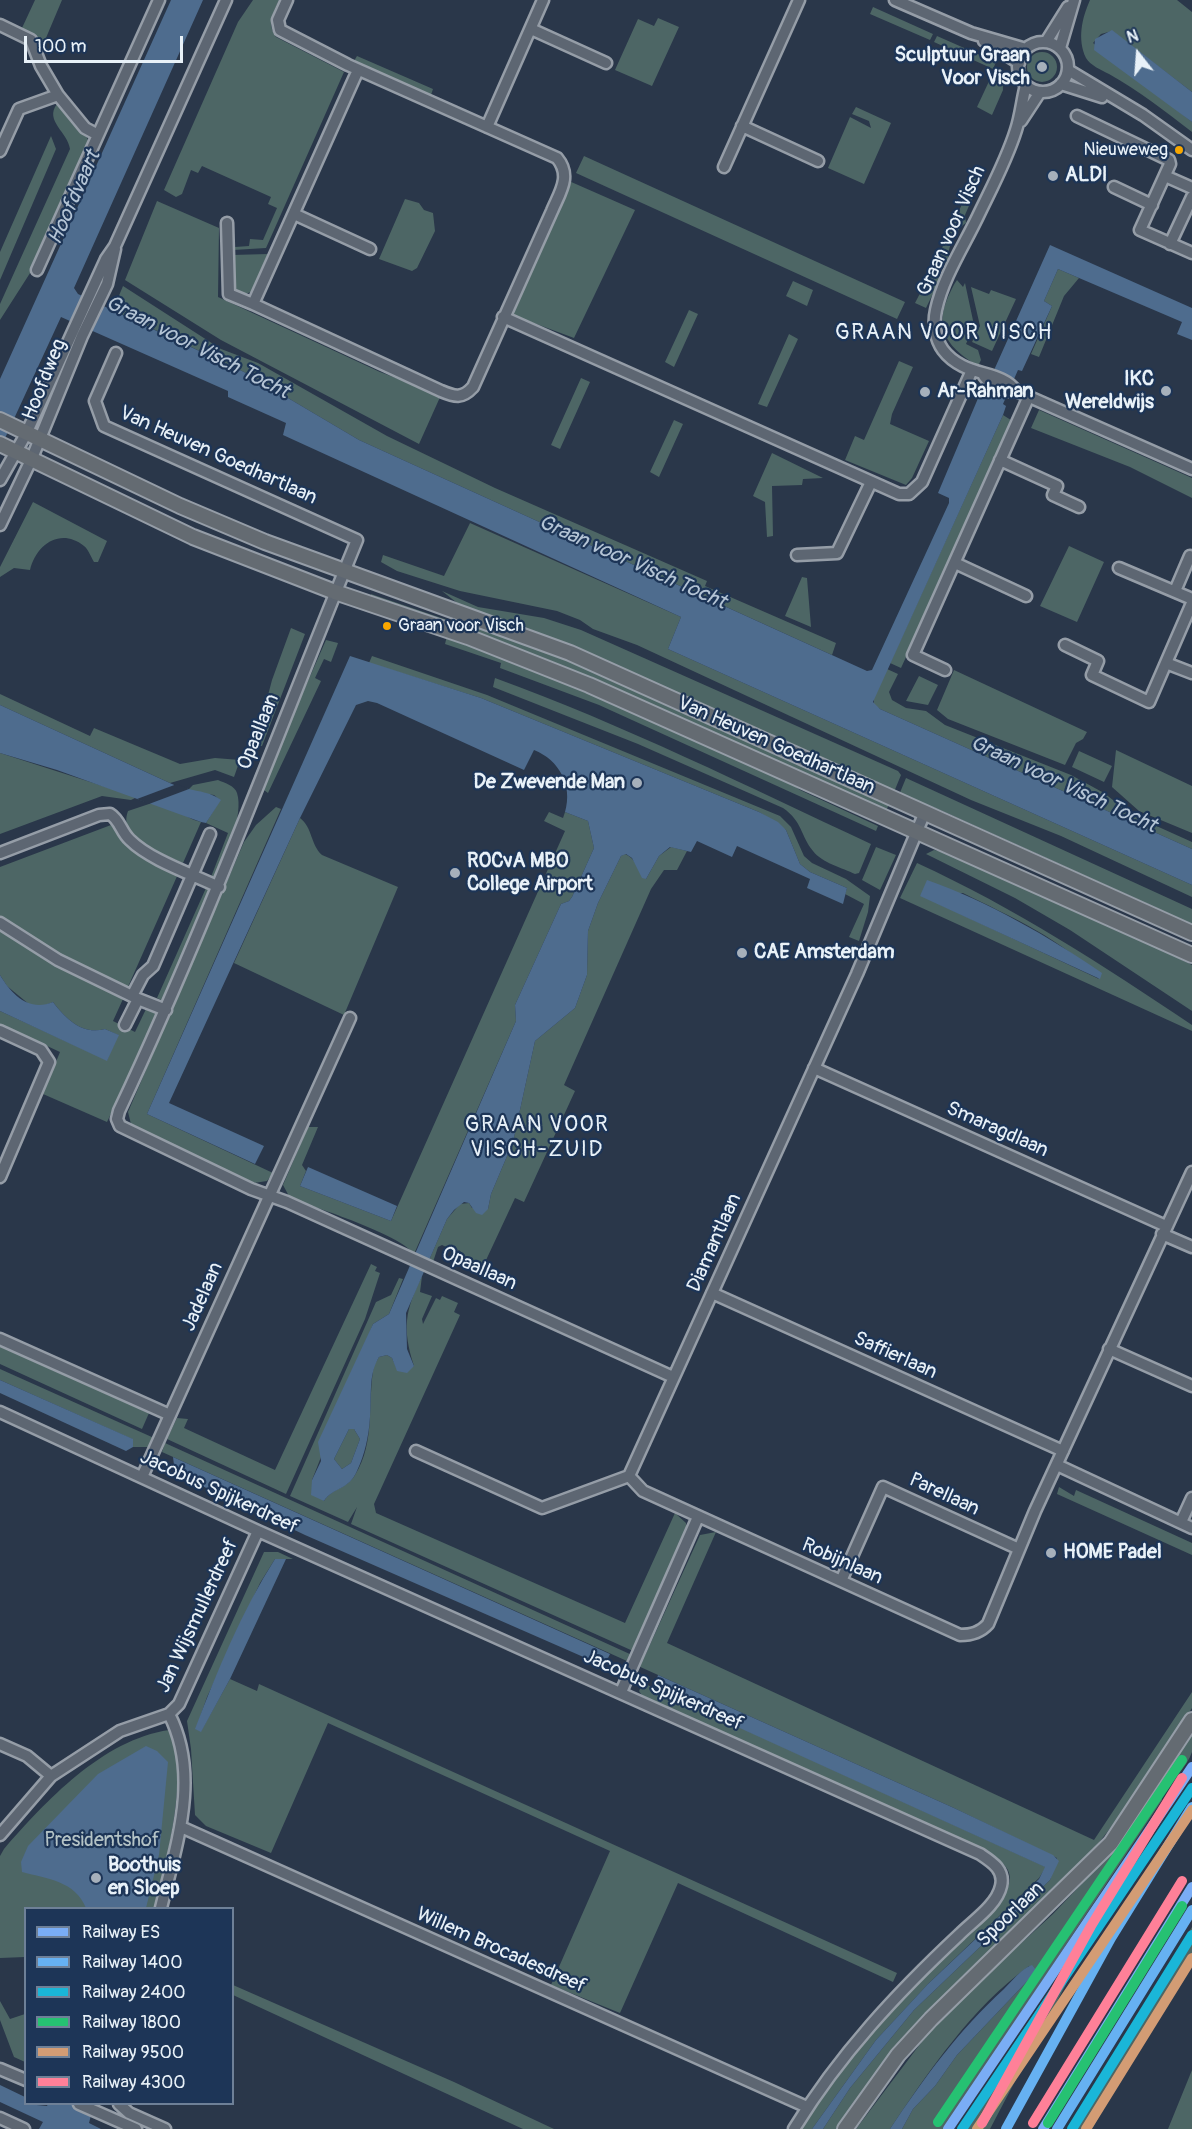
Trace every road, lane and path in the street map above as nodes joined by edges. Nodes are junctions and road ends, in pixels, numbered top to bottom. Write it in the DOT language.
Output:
graph roads {
  1 [pos="159,0"];
  2 [pos="226,0"];
  3 [pos="287,0"];
  4 [pos="543,0"];
  5 [pos="799,0"];
  6 [pos="895,0"];
  7 [pos="1073,0"];
  8 [pos="0,25"];
  9 [pos="531,29"];
  10 [pos="971,33"];
  11 [pos="1046,42"];
  12 [pos="1060,48"];
  13 [pos="1026,49"];
  14 [pos="606,63"];
  15 [pos="1019,63"];
  16 [pos="358,70"];
  17 [pos="1068,70"];
  18 [pos="1061,84"];
  19 [pos="1026,85"];
  20 [pos="1041,92"];
  21 [pos="58,95"];
  22 [pos="1120,102"];
  23 [pos="1077,116"];
  24 [pos="742,126"];
  25 [pos="487,127"];
  26 [pos="1016,129"];
  27 [pos="98,135"];
  28 [pos="1192,150"];
  29 [pos="0,151"];
  30 [pos="818,161"];
  31 [pos="724,167"];
  32 [pos="1165,176"];
  33 [pos="1114,187"];
  34 [pos="1192,188"];
  35 [pos="1192,196"];
  36 [pos="1152,205"];
  37 [pos="294,214"];
  38 [pos="227,223"];
  39 [pos="1170,244"];
  40 [pos="115,246"];
  41 [pos="370,249"];
  42 [pos="1192,253"];
  43 [pos="37,270"];
  44 [pos="253,304"];
  45 [pos="503,317"];
  46 [pos="77,334"];
  47 [pos="116,353"];
  48 [pos="972,370"];
  49 [pos="1029,396"];
  50 [pos="0,420"];
  51 [pos="22,431"];
  52 [pos="39,441"];
  53 [pos="8,448"];
  54 [pos="32,458"];
  55 [pos="1000,460"];
  56 [pos="1192,469"];
  57 [pos="0,480"];
  58 [pos="871,482"];
  59 [pos="1079,507"];
  60 [pos="0,525"];
  61 [pos="797,555"];
  62 [pos="1190,556"];
  63 [pos="954,563"];
  64 [pos="1119,568"];
  65 [pos="344,572"];
  66 [pos="1175,591"];
  67 [pos="335,592"];
  68 [pos="1026,596"];
  69 [pos="1192,601"];
  70 [pos="1065,645"];
  71 [pos="1166,663"];
  72 [pos="945,670"];
  73 [pos="1192,674"];
  74 [pos="925,812"];
  75 [pos="916,831"];
  76 [pos="210,834"];
  77 [pos="0,853"];
  78 [pos="194,875"];
  79 [pos="219,887"];
  80 [pos="0,924"];
  81 [pos="1192,933"];
  82 [pos="1192,955"];
  83 [pos="135,997"];
  84 [pos="166,1010"];
  85 [pos="350,1018"];
  86 [pos="126,1025"];
  87 [pos="0,1031"];
  88 [pos="814,1068"];
  89 [pos="1192,1172"];
  90 [pos="0,1177"];
  91 [pos="270,1195"];
  92 [pos="1164,1230"];
  93 [pos="1192,1247"];
  94 [pos="711,1293"];
  95 [pos="0,1339"];
  96 [pos="1109,1349"];
  97 [pos="674,1377"];
  98 [pos="1192,1386"];
  99 [pos="0,1413"];
  100 [pos="170,1415"];
  101 [pos="416,1451"];
  102 [pos="1063,1451"];
  103 [pos="1057,1465"];
  104 [pos="629,1476"];
  105 [pos="142,1477"];
  106 [pos="1192,1498"];
  107 [pos="698,1517"];
  108 [pos="1181,1522"];
  109 [pos="1192,1528"];
  110 [pos="258,1531"];
  111 [pos="1019,1549"];
  112 [pos="841,1581"];
  113 [pos="621,1692"];
  114 [pos="169,1714"];
  115 [pos="1192,1720"];
  116 [pos="0,1744"];
  117 [pos="51,1776"];
  118 [pos="181,1827"];
  119 [pos="0,1835"];
  120 [pos="161,1907"];
  121 [pos="0,2069"];
  122 [pos="24,2079"];
  123 [pos="83,2105"];
  124 [pos="122,2105"];
  125 [pos="807,2107"];
  126 [pos="0,2118"];
  127 [pos="24,2129"];
  128 [pos="136,2129"];
  129 [pos="165,2129"];
  130 [pos="794,2129"];
  131 [pos="845,2129"];
  1 -- 27 [label="street"];
  2 -- 40 [label="street, Hoofdweg"];
  3 -- 16 [label="street"];
  4 -- 9 [label="street"];
  5 -- 24 [label="street"];
  6 -- 10 [label="street"];
  7 -- 11 [label="street"];
  7 -- 12 [label="street"];
  8 -- 21 [label="street"];
  9 -- 14 [label="street"];
  9 -- 25 [label="street"];
  10 -- 13 [label="street"];
  10 -- 15 [label="street"];
  11 -- 12 [label="street"];
  11 -- 13 [label="street"];
  12 -- 17 [label="street"];
  13 -- 15 [label="street"];
  15 -- 19 [label="street"];
  16 -- 25 [label="street"];
  16 -- 37 [label="street"];
  17 -- 18 [label="street"];
  17 -- 22 [label="street"];
  18 -- 20 [label="street"];
  18 -- 22 [label="street"];
  19 -- 20 [label="street"];
  19 -- 26 [label="street, Graan voor Visch"];
  20 -- 26 [label="street, Graan voor Visch"];
  21 -- 27 [label="street"];
  21 -- 29 [label="street"];
  22 -- 28 [label="street"];
  23 -- 32 [label="street"];
  24 -- 30 [label="street"];
  24 -- 31 [label="street"];
  25 -- 45 [label="street"];
  26 -- 48 [label="street, Graan voor Visch"];
  27 -- 43 [label="street"];
  32 -- 34 [label="street"];
  32 -- 36 [label="street"];
  33 -- 36 [label="street"];
  35 -- 39 [label="street"];
  36 -- 39 [label="street"];
  37 -- 41 [label="street"];
  37 -- 44 [label="street"];
  38 -- 44 [label="street"];
  39 -- 42 [label="street"];
  40 -- 46 [label="street, Hoofdweg"];
  40 -- 46 [label="street, Hoofdweg"];
  44 -- 45 [label="street"];
  45 -- 58 [label="street"];
  46 -- 51 [label="street, Hoofdweg"];
  46 -- 52 [label="street, Hoofdweg"];
  47 -- 65 [label="street, Van Heuven Goedhartlaan"];
  48 -- 49 [label="street, Graan voor Visch"];
  48 -- 58 [label="street"];
  49 -- 55 [label="street"];
  49 -- 56 [label="street, Graan voor Visch"];
  50 -- 51 [label="main road, Van Heuven Goedhartlaan"];
  51 -- 52 [label="main road, Van Heuven Goedhartlaan"];
  51 -- 53 [label="street, Hoofdweg"];
  52 -- 54 [label="street, Hoofdweg"];
  52 -- 65 [label="main road, Van Heuven Goedhartlaan"];
  53 -- 54 [label="main road, Van Heuven Goedhartlaan"];
  53 -- 57 [label="street, Hoofdweg"];
  54 -- 60 [label="street, Hoofdweg"];
  54 -- 67 [label="main road, Van Heuven Goedhartlaan"];
  55 -- 59 [label="street"];
  55 -- 63 [label="street"];
  58 -- 61 [label="street"];
  62 -- 66 [label="street"];
  63 -- 68 [label="street"];
  63 -- 72 [label="street"];
  64 -- 66 [label="street"];
  65 -- 67 [label="street, Van Heuven Goedhartlaan"];
  65 -- 74 [label="main road, Van Heuven Goedhartlaan"];
  66 -- 69 [label="street"];
  67 -- 75 [label="main road, Van Heuven Goedhartlaan"];
  67 -- 79 [label="street, Opaallaan"];
  69 -- 71 [label="street"];
  70 -- 71 [label="street"];
  71 -- 73 [label="street"];
  74 -- 75 [label="street, Diamantlaan"];
  74 -- 81 [label="main road, Van Heuven Goedhartlaan"];
  75 -- 82 [label="main road, Van Heuven Goedhartlaan"];
  75 -- 88 [label="street, Diamantlaan"];
  76 -- 78 [label="street"];
  77 -- 78 [label="street"];
  78 -- 79 [label="street"];
  78 -- 83 [label="street"];
  79 -- 84 [label="street, Opaallaan"];
  80 -- 83 [label="street"];
  83 -- 84 [label="street"];
  83 -- 86 [label="street"];
  84 -- 91 [label="street, Opaallaan"];
  85 -- 91 [label="street"];
  87 -- 90 [label="street"];
  88 -- 92 [label="street, Smaragdlaan"];
  88 -- 94 [label="street, Diamantlaan"];
  89 -- 92 [label="street"];
  91 -- 97 [label="street, Opaallaan"];
  91 -- 100 [label="street, Jadelaan"];
  92 -- 93 [label="street"];
  92 -- 96 [label="street"];
  94 -- 97 [label="street, Diamantlaan"];
  94 -- 102 [label="street, Saffierlaan"];
  95 -- 100 [label="street"];
  96 -- 98 [label="street"];
  96 -- 102 [label="street"];
  97 -- 104 [label="street, Diamantlaan"];
  99 -- 105 [label="street, Jacobus Spijkerdreef"];
  100 -- 105 [label="street, Jadelaan"];
  101 -- 104 [label="street"];
  102 -- 103 [label="street"];
  103 -- 108 [label="street"];
  103 -- 111 [label="street"];
  104 -- 107 [label="street, Robijnlaan"];
  105 -- 110 [label="street, Jacobus Spijkerdreef"];
  106 -- 108 [label="street"];
  107 -- 112 [label="street, Robijnlaan"];
  107 -- 113 [label="street"];
  108 -- 109 [label="street"];
  110 -- 113 [label="street, Jacobus Spijkerdreef"];
  110 -- 114 [label="street, Jan Wijsmullerdreef"];
  111 -- 112 [label="street, Robijnlaan"];
  111 -- 112 [label="street, Parellaan"];
  113 -- 125 [label="street, Jacobus Spijkerdreef"];
  114 -- 117 [label="street"];
  114 -- 118 [label="street"];
  115 -- 131 [label="main road, Spoorlaan"];
  116 -- 117 [label="street"];
  117 -- 119 [label="street"];
  118 -- 120 [label="street"];
  118 -- 125 [label="street, Willem Brocadesdreef"];
  121 -- 122 [label="street"];
  123 -- 128 [label="street"];
  124 -- 129 [label="street"];
  125 -- 130 [label="street, Jacobus Spijkerdreef"];
  126 -- 127 [label="street"];
}
